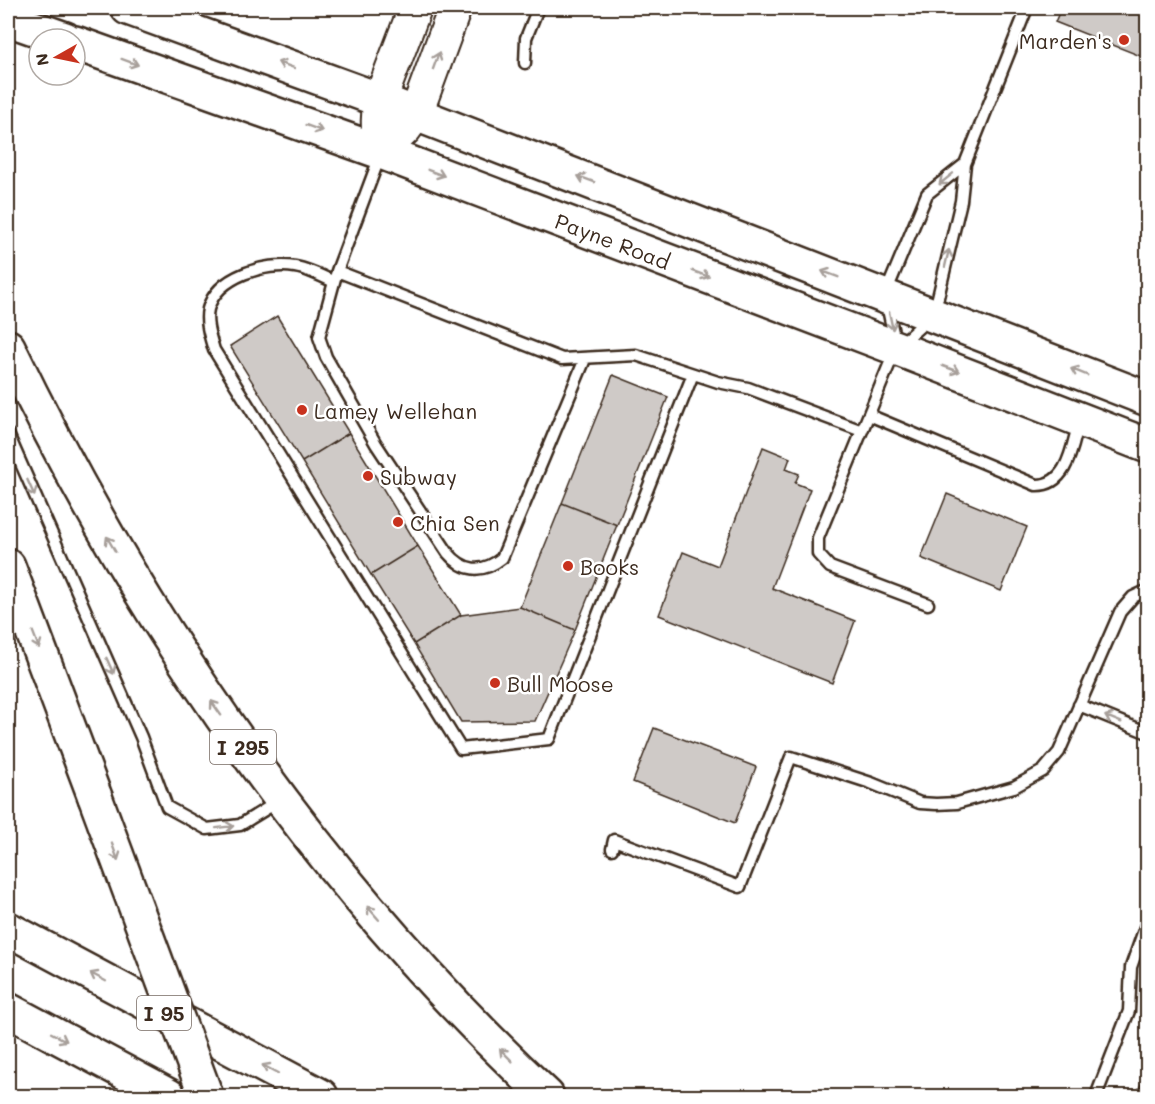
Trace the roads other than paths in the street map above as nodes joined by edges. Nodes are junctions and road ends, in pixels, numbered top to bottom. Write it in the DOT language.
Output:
graph roads {
  1 [pos="128,8"];
  2 [pos="415,8"];
  3 [pos="455,8"];
  4 [pos="538,8"];
  5 [pos="1027,8"];
  6 [pos="8,18"];
  7 [pos="182,18"];
  8 [pos="32,27"];
  9 [pos="87,47"];
  10 [pos="525,63"];
  11 [pos="380,100"];
  12 [pos="416,114"];
  13 [pos="381,152"];
  14 [pos="965,164"];
  15 [pos="335,276"];
  16 [pos="885,295"];
  17 [pos="934,314"];
  18 [pos="8,347"];
  19 [pos="896,348"];
  20 [pos="585,359"];
  21 [pos="693,374"];
  22 [pos="1148,399"];
  23 [pos="869,415"];
  24 [pos="1080,419"];
  25 [pos="862,431"];
  26 [pos="8,434"];
  27 [pos="1148,446"];
  28 [pos="8,566"];
  29 [pos="1148,590"];
  30 [pos="928,604"];
  31 [pos="1079,705"];
  32 [pos="1148,733"];
  33 [pos="282,799"];
  34 [pos="612,849"];
  35 [pos="1148,919"];
  36 [pos="8,929"];
  37 [pos="8,1010"];
  38 [pos="170,1096"];
  39 [pos="206,1096"];
  40 [pos="321,1096"];
  41 [pos="548,1096"];
  42 [pos="1096,1096"];
  1 -- 7 [label="main road"];
  2 -- 11 [label="street"];
  12 -- 3 [label="street, one-way"];
  4 -- 10 [label="lane"];
  5 -- 14 [label="lane"];
  6 -- 8 [label="main road"];
  11 -- 7 [label="main road, one-way"];
  9 -- 13 [label="main road, Payne Road, one-way"];
  11 -- 12 [label="main road"];
  11 -- 13 [label="street"];
  12 -- 13 [label="street"];
  16 -- 12 [label="main road, one-way"];
  13 -- 15 [label="lane"];
  13 -- 19 [label="main road, Payne Road, one-way"];
  14 -- 16 [label="lane, one-way"];
  17 -- 14 [label="lane, one-way"];
  15 -- 20 [label="lane"];
  15 -- 20 [label="lane"];
  15 -- 21 [label="lane"];
  16 -- 17 [label="main road"];
  16 -- 19 [label="lane, one-way"];
  17 -- 19 [label="lane"];
  22 -- 17 [label="main road, one-way"];
  33 -- 18 [label="main road, I 295, one-way"];
  19 -- 23 [label="lane"];
  19 -- 24 [label="main road, Payne Road, one-way"];
  20 -- 21 [label="lane"];
  21 -- 25 [label="lane"];
  23 -- 24 [label="lane"];
  23 -- 25 [label="lane"];
  24 -- 27 [label="main road, Payne Road"];
  25 -- 30 [label="lane"];
  26 -- 33 [label="lane, one-way"];
  28 -- 39 [label="main road, one-way, bridge"];
  29 -- 31 [label="lane"];
  32 -- 31 [label="lane, one-way"];
  31 -- 34 [label="lane"];
  41 -- 33 [label="main road, I 295, one-way"];
  35 -- 42 [label="lane"];
  40 -- 36 [label="main road, I 95, one-way"];
  37 -- 38 [label="main road, one-way"];
}
